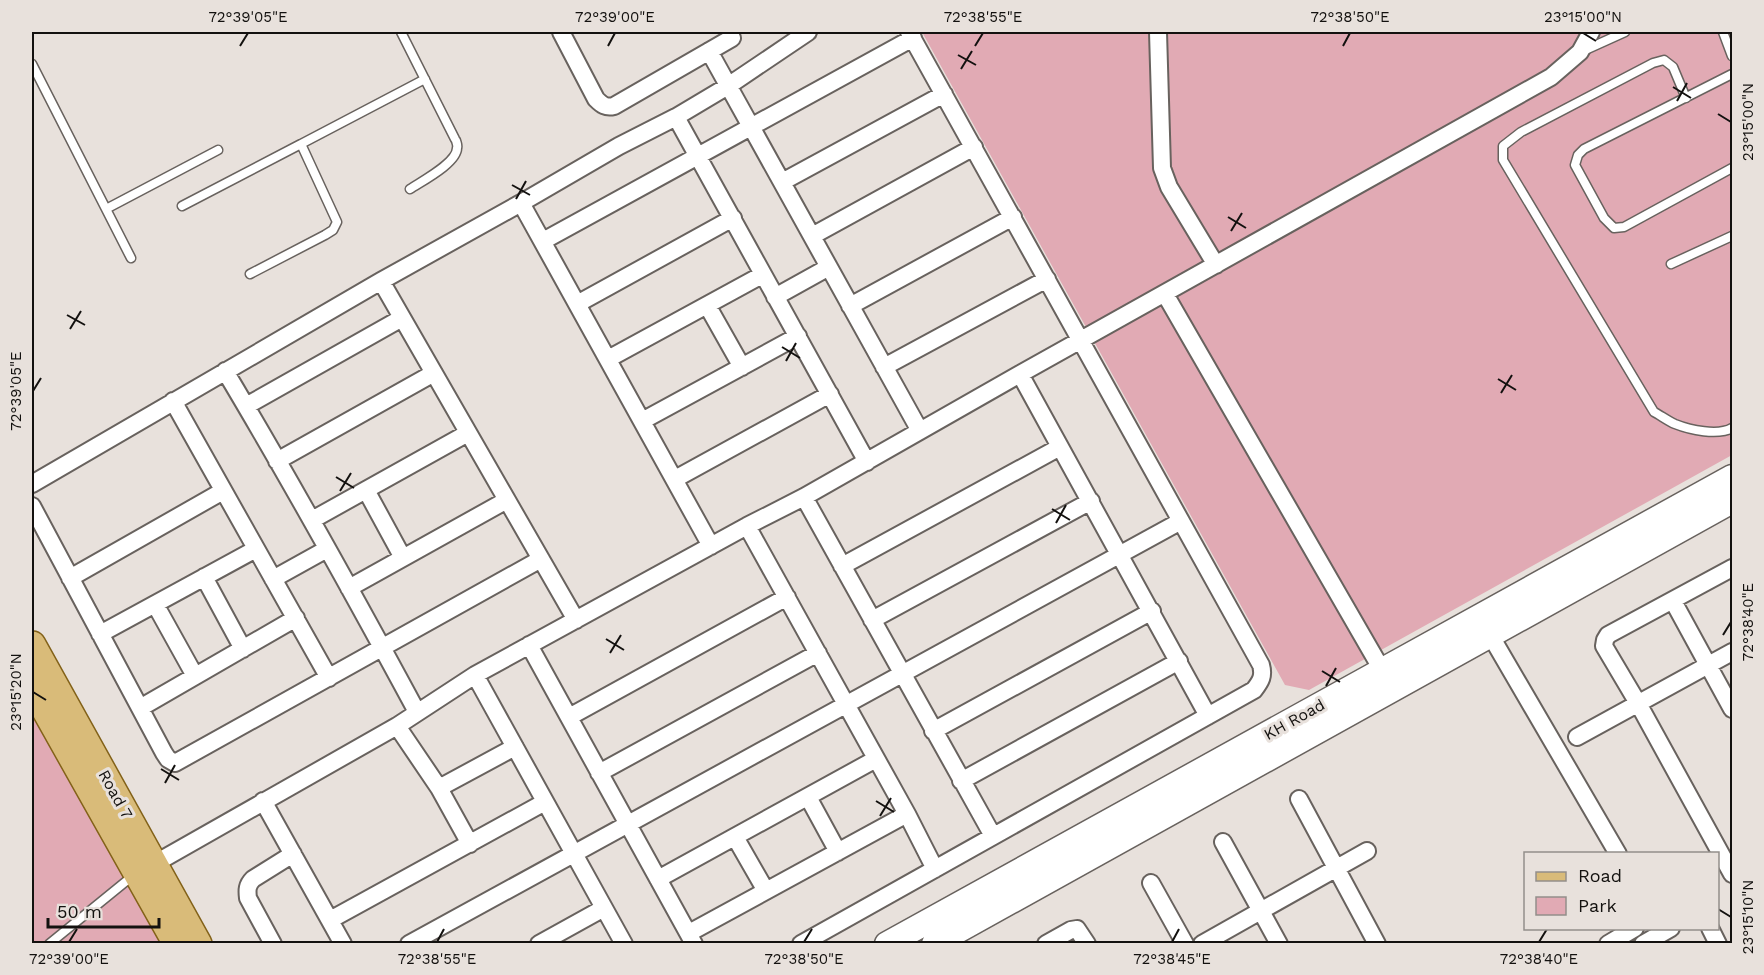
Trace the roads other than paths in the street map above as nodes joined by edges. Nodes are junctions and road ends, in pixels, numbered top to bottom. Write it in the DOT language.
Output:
graph roads {
  1 [pos="401,32"];
  2 [pos="563,32"];
  3 [pos="808,32"];
  4 [pos="1158,32"];
  5 [pos="1590,32"];
  6 [pos="1626,32"];
  7 [pos="1723,32"];
  8 [pos="911,35"];
  9 [pos="732,38"];
  10 [pos="709,51"];
  11 [pos="1580,52"];
  12 [pos="1732,56"];
  13 [pos="32,64"];
  14 [pos="1732,74"];
  15 [pos="425,80"];
  16 [pos="728,86"];
  17 [pos="944,94"];
  18 [pos="1686,98"];
  19 [pos="676,117"];
  20 [pos="751,127"];
  21 [pos="301,144"];
  22 [pos="974,147"];
  23 [pos="218,150"];
  24 [pos="698,156"];
  25 [pos="1732,168"];
  26 [pos="782,182"];
  27 [pos="410,189"];
  28 [pos="522,203"];
  29 [pos="182,206"];
  30 [pos="106,209"];
  31 [pos="1013,217"];
  32 [pos="733,218"];
  33 [pos="812,236"];
  34 [pos="1732,236"];
  35 [pos="543,241"];
  36 [pos="131,258"];
  37 [pos="1671,264"];
  38 [pos="1216,265"];
  39 [pos="829,267"];
  40 [pos="250,274"];
  41 [pos="762,275"];
  42 [pos="1047,279"];
  43 [pos="381,281"];
  44 [pos="1165,294"];
  45 [pos="775,297"];
  46 [pos="577,304"];
  47 [pos="707,305"];
  48 [pos="850,306"];
  49 [pos="402,318"];
  50 [pos="798,336"];
  51 [pos="1081,340"];
  52 [pos="608,359"];
  53 [pos="742,367"];
  54 [pos="884,367"];
  55 [pos="225,371"];
  56 [pos="434,373"];
  57 [pos="1020,374"];
  58 [pos="830,394"];
  59 [pos="173,401"];
  60 [pos="246,406"];
  61 [pos="642,421"];
  62 [pos="1732,428"];
  63 [pos="920,431"];
  64 [pos="468,433"];
  65 [pos="1060,447"];
  66 [pos="277,461"];
  67 [pos="867,462"];
  68 [pos="1732,477"];
  69 [pos="675,479"];
  70 [pos="32,484"];
  71 [pos="366,490"];
  72 [pos="223,491"];
  73 [pos="804,498"];
  74 [pos="507,500"];
  75 [pos="1090,501"];
  76 [pos="1732,501"];
  77 [pos="32,506"];
  78 [pos="312,520"];
  79 [pos="1181,521"];
  80 [pos="747,526"];
  81 [pos="711,546"];
  82 [pos="256,549"];
  83 [pos="327,549"];
  84 [pos="1120,555"];
  85 [pos="403,558"];
  86 [pos="541,559"];
  87 [pos="842,566"];
  88 [pos="1732,568"];
  89 [pos="204,577"];
  90 [pos="70,578"];
  91 [pos="273,579"];
  92 [pos="349,588"];
  93 [pos="787,597"];
  94 [pos="1673,600"];
  95 [pos="155,604"];
  96 [pos="1152,611"];
  97 [pos="296,618"];
  98 [pos="576,620"];
  99 [pos="872,620"];
  100 [pos="1485,626"];
  101 [pos="100,634"];
  102 [pos="32,645"];
  103 [pos="529,645"];
  104 [pos="383,648"];
  105 [pos="243,649"];
  106 [pos="1732,652"];
  107 [pos="818,653"];
  108 [pos="1179,662"];
  109 [pos="1709,666"];
  110 [pos="1382,670"];
  111 [pos="902,674"];
  112 [pos="475,675"];
  113 [pos="195,676"];
  114 [pos="329,678"];
  115 [pos="32,686"];
  116 [pos="846,705"];
  117 [pos="1639,705"];
  118 [pos="140,708"];
  119 [pos="1732,709"];
  120 [pos="417,712"];
  121 [pos="1209,716"];
  122 [pos="569,717"];
  123 [pos="397,726"];
  124 [pos="933,731"];
  125 [pos="1577,737"];
  126 [pos="515,747"];
  127 [pos="876,759"];
  128 [pos="599,773"];
  129 [pos="961,781"];
  130 [pos="439,788"];
  131 [pos="808,797"];
  132 [pos="1299,799"];
  133 [pos="263,801"];
  134 [pos="546,802"];
  135 [pos="907,814"];
  136 [pos="628,824"];
  137 [pos="993,836"];
  138 [pos="735,837"];
  139 [pos="1223,842"];
  140 [pos="470,844"];
  141 [pos="1367,851"];
  142 [pos="838,852"];
  143 [pos="1617,852"];
  144 [pos="1715,852"];
  145 [pos="294,854"];
  146 [pos="574,854"];
  147 [pos="1719,860"];
  148 [pos="146,868"];
  149 [pos="935,868"];
  150 [pos="1336,868"];
  151 [pos="1727,876"];
  152 [pos="658,879"];
  153 [pos="1151,883"];
  154 [pos="766,891"];
  155 [pos="604,908"];
  156 [pos="1260,910"];
  157 [pos="330,920"];
  158 [pos="1632,930"];
  159 [pos="1711,930"];
  160 [pos="1665,936"];
  161 [pos="691,938"];
  162 [pos="49,944"];
  163 [pos="177,944"];
  164 [pos="198,944"];
  165 [pos="273,944"];
  166 [pos="343,944"];
  167 [pos="410,944"];
  168 [pos="539,944"];
  169 [pos="624,944"];
  170 [pos="801,944"];
  171 [pos="887,944"];
  172 [pos="934,944"];
  173 [pos="1046,944"];
  174 [pos="1087,944"];
  175 [pos="1185,944"];
  176 [pos="1202,944"];
  177 [pos="1279,944"];
  178 [pos="1377,944"];
  179 [pos="1608,944"];
  180 [pos="1643,944"];
  181 [pos="1718,944"];
  1 -- 15 [label="lane"];
  2 -- 10 [label="street"];
  3 -- 16 [label="street"];
  4 -- 38 [label="street"];
  5 -- 11 [label="street"];
  6 -- 11 [label="lane"];
  7 -- 12 [label="lane"];
  8 -- 17 [label="street"];
  8 -- 20 [label="street"];
  9 -- 10 [label="street"];
  10 -- 16 [label="street"];
  11 -- 38 [label="street"];
  13 -- 30 [label="lane"];
  14 -- 18 [label="lane"];
  15 -- 21 [label="lane"];
  15 -- 27 [label="lane"];
  16 -- 19 [label="street"];
  16 -- 20 [label="street"];
  17 -- 22 [label="street"];
  17 -- 26 [label="street"];
  18 -- 25 [label="lane"];
  18 -- 62 [label="lane"];
  19 -- 24 [label="street"];
  19 -- 28 [label="street"];
  20 -- 24 [label="street"];
  20 -- 26 [label="street"];
  21 -- 29 [label="lane"];
  21 -- 40 [label="lane"];
  22 -- 31 [label="street"];
  22 -- 33 [label="street"];
  23 -- 30 [label="lane"];
  24 -- 32 [label="street"];
  24 -- 35 [label="street"];
  26 -- 33 [label="street"];
  28 -- 35 [label="street"];
  28 -- 43 [label="street"];
  30 -- 36 [label="lane"];
  31 -- 42 [label="street"];
  31 -- 48 [label="street"];
  32 -- 41 [label="street"];
  32 -- 46 [label="street"];
  33 -- 39 [label="street"];
  34 -- 37 [label="lane"];
  35 -- 46 [label="street"];
  38 -- 44 [label="street"];
  39 -- 45 [label="street"];
  39 -- 48 [label="street"];
  41 -- 45 [label="street"];
  41 -- 47 [label="street"];
  42 -- 51 [label="street"];
  42 -- 54 [label="street"];
  43 -- 49 [label="street"];
  43 -- 55 [label="street"];
  44 -- 51 [label="street"];
  44 -- 110 [label="street"];
  45 -- 50 [label="street"];
  46 -- 52 [label="street"];
  47 -- 52 [label="street"];
  47 -- 53 [label="street"];
  48 -- 54 [label="street"];
  49 -- 56 [label="street"];
  49 -- 60 [label="street"];
  50 -- 53 [label="street"];
  50 -- 58 [label="street"];
  51 -- 57 [label="street"];
  51 -- 79 [label="street"];
  52 -- 61 [label="street"];
  53 -- 61 [label="street"];
  54 -- 63 [label="street"];
  55 -- 59 [label="street"];
  55 -- 60 [label="street"];
  56 -- 64 [label="street"];
  56 -- 66 [label="street"];
  57 -- 63 [label="street"];
  57 -- 65 [label="street"];
  58 -- 67 [label="street"];
  58 -- 69 [label="street"];
  59 -- 70 [label="street"];
  59 -- 72 [label="street"];
  60 -- 66 [label="street"];
  61 -- 69 [label="street"];
  63 -- 67 [label="street"];
  64 -- 71 [label="street"];
  64 -- 74 [label="street"];
  65 -- 75 [label="street"];
  65 -- 87 [label="street"];
  66 -- 78 [label="street"];
  67 -- 73 [label="street"];
  68 -- 100 [label="main road, KH Road"];
  69 -- 81 [label="street"];
  71 -- 78 [label="street"];
  71 -- 85 [label="street"];
  72 -- 82 [label="street"];
  72 -- 90 [label="street"];
  73 -- 80 [label="street"];
  73 -- 87 [label="street"];
  74 -- 85 [label="street"];
  74 -- 86 [label="street"];
  75 -- 84 [label="street"];
  75 -- 99 [label="street"];
  76 -- 100 [label="main road, KH Road"];
  77 -- 90 [label="street"];
  78 -- 83 [label="street"];
  79 -- 84 [label="street"];
  79 -- 121 [label="street"];
  80 -- 81 [label="street"];
  80 -- 93 [label="street"];
  81 -- 98 [label="street"];
  82 -- 89 [label="street"];
  82 -- 91 [label="street"];
  83 -- 91 [label="street"];
  83 -- 92 [label="street"];
  84 -- 96 [label="street"];
  84 -- 111 [label="street"];
  85 -- 92 [label="street"];
  86 -- 98 [label="street"];
  86 -- 104 [label="street"];
  87 -- 99 [label="street"];
  88 -- 94 [label="street"];
  89 -- 95 [label="street"];
  89 -- 105 [label="street"];
  90 -- 101 [label="street"];
  91 -- 97 [label="street"];
  92 -- 104 [label="street"];
  93 -- 107 [label="street"];
  93 -- 122 [label="street"];
  94 -- 109 [label="street"];
  94 -- 117 [label="street"];
  95 -- 101 [label="street"];
  95 -- 113 [label="street"];
  96 -- 108 [label="street"];
  96 -- 124 [label="street"];
  97 -- 105 [label="street"];
  97 -- 114 [label="street"];
  98 -- 103 [label="street"];
  99 -- 111 [label="street"];
  100 -- 110 [label="main road, KH Road"];
  100 -- 143 [label="street"];
  100 -- 172 [label="main road, KH Road"];
  101 -- 118 [label="street"];
  102 -- 148 [label="main road, Road 7"];
  103 -- 112 [label="street"];
  103 -- 122 [label="street"];
  104 -- 114 [label="street"];
  104 -- 120 [label="street"];
  105 -- 113 [label="street"];
  106 -- 109 [label="street"];
  107 -- 116 [label="street"];
  107 -- 128 [label="street"];
  108 -- 121 [label="street"];
  108 -- 129 [label="street"];
  109 -- 117 [label="street"];
  109 -- 119 [label="street"];
  110 -- 171 [label="main road, KH Road"];
  111 -- 116 [label="street"];
  111 -- 124 [label="street"];
  112 -- 120 [label="street"];
  112 -- 126 [label="street"];
  113 -- 118 [label="street"];
  114 -- 118 [label="street"];
  115 -- 148 [label="main road, Road 7"];
  116 -- 127 [label="street"];
  116 -- 136 [label="street"];
  117 -- 125 [label="street"];
  117 -- 144 [label="street"];
  120 -- 123 [label="street"];
  121 -- 137 [label="street"];
  122 -- 128 [label="street"];
  123 -- 130 [label="street"];
  123 -- 133 [label="street"];
  124 -- 129 [label="street"];
  126 -- 130 [label="street"];
  126 -- 134 [label="street"];
  127 -- 131 [label="street"];
  127 -- 135 [label="street"];
  128 -- 136 [label="street"];
  129 -- 137 [label="street"];
  130 -- 140 [label="street"];
  131 -- 138 [label="street"];
  131 -- 142 [label="street"];
  132 -- 150 [label="street"];
  133 -- 145 [label="street"];
  133 -- 148 [label="street"];
  134 -- 140 [label="street"];
  134 -- 146 [label="street"];
  135 -- 142 [label="street"];
  135 -- 149 [label="street"];
  136 -- 146 [label="street"];
  136 -- 152 [label="street"];
  137 -- 149 [label="street"];
  138 -- 152 [label="street"];
  138 -- 154 [label="street"];
  139 -- 156 [label="street"];
  140 -- 157 [label="street"];
  141 -- 150 [label="street"];
  142 -- 154 [label="street"];
  145 -- 157 [label="street"];
  145 -- 165 [label="street"];
  146 -- 155 [label="street"];
  146 -- 167 [label="street"];
  147 -- 151 [label="street"];
  148 -- 162 [label="lane"];
  148 -- 163 [label="main road, Road 7"];
  148 -- 164 [label="main road, Road 7"];
  149 -- 170 [label="street"];
  150 -- 156 [label="street"];
  150 -- 178 [label="street"];
  152 -- 161 [label="street"];
  153 -- 175 [label="street"];
  154 -- 161 [label="street"];
  155 -- 168 [label="street"];
  155 -- 169 [label="street"];
  156 -- 176 [label="street"];
  156 -- 177 [label="street"];
  157 -- 166 [label="street"];
  158 -- 179 [label="street"];
  159 -- 181 [label="street"];
  160 -- 180 [label="street"];
  173 -- 174 [label="street"];
}
